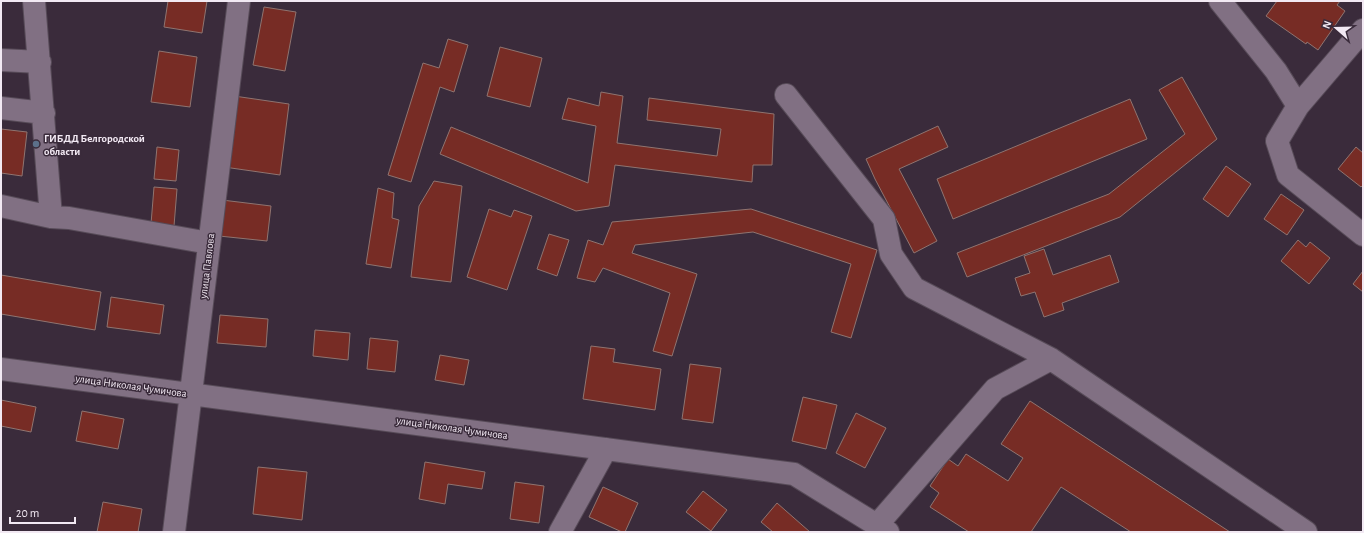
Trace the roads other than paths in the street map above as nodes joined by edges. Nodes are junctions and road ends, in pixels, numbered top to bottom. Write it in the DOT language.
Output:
graph roads {
  1 [pos="34,1"];
  2 [pos="239,1"];
  3 [pos="1220,1"];
  4 [pos="1363,30"];
  5 [pos="1,60"];
  6 [pos="40,62"];
  7 [pos="786,95"];
  8 [pos="1298,106"];
  9 [pos="1,108"];
  10 [pos="44,113"];
  11 [pos="1,206"];
  12 [pos="51,217"];
  13 [pos="1363,235"];
  14 [pos="209,243"];
  15 [pos="1051,359"];
  16 [pos="1,369"];
  17 [pos="191,394"];
  18 [pos="606,449"];
  19 [pos="882,529"];
  20 [pos="174,532"];
  21 [pos="560,532"];
  22 [pos="1306,532"];
  1 -- 6 [label="street"];
  2 -- 14 [label="street, улица Павлова"];
  3 -- 8 [label="street"];
  4 -- 8 [label="street"];
  5 -- 6 [label="street"];
  6 -- 10 [label="street"];
  7 -- 15 [label="street"];
  8 -- 13 [label="street"];
  9 -- 10 [label="street"];
  10 -- 12 [label="street"];
  11 -- 12 [label="street"];
  12 -- 14 [label="street"];
  14 -- 17 [label="street, улица Павлова"];
  15 -- 19 [label="street"];
  15 -- 22 [label="street"];
  16 -- 17 [label="street, улица Николая Чумичова"];
  17 -- 18 [label="street, улица Николая Чумичова"];
  17 -- 20 [label="street, улица Павлова"];
  18 -- 19 [label="street, улица Николая Чумичова"];
  18 -- 21 [label="street"];
}
